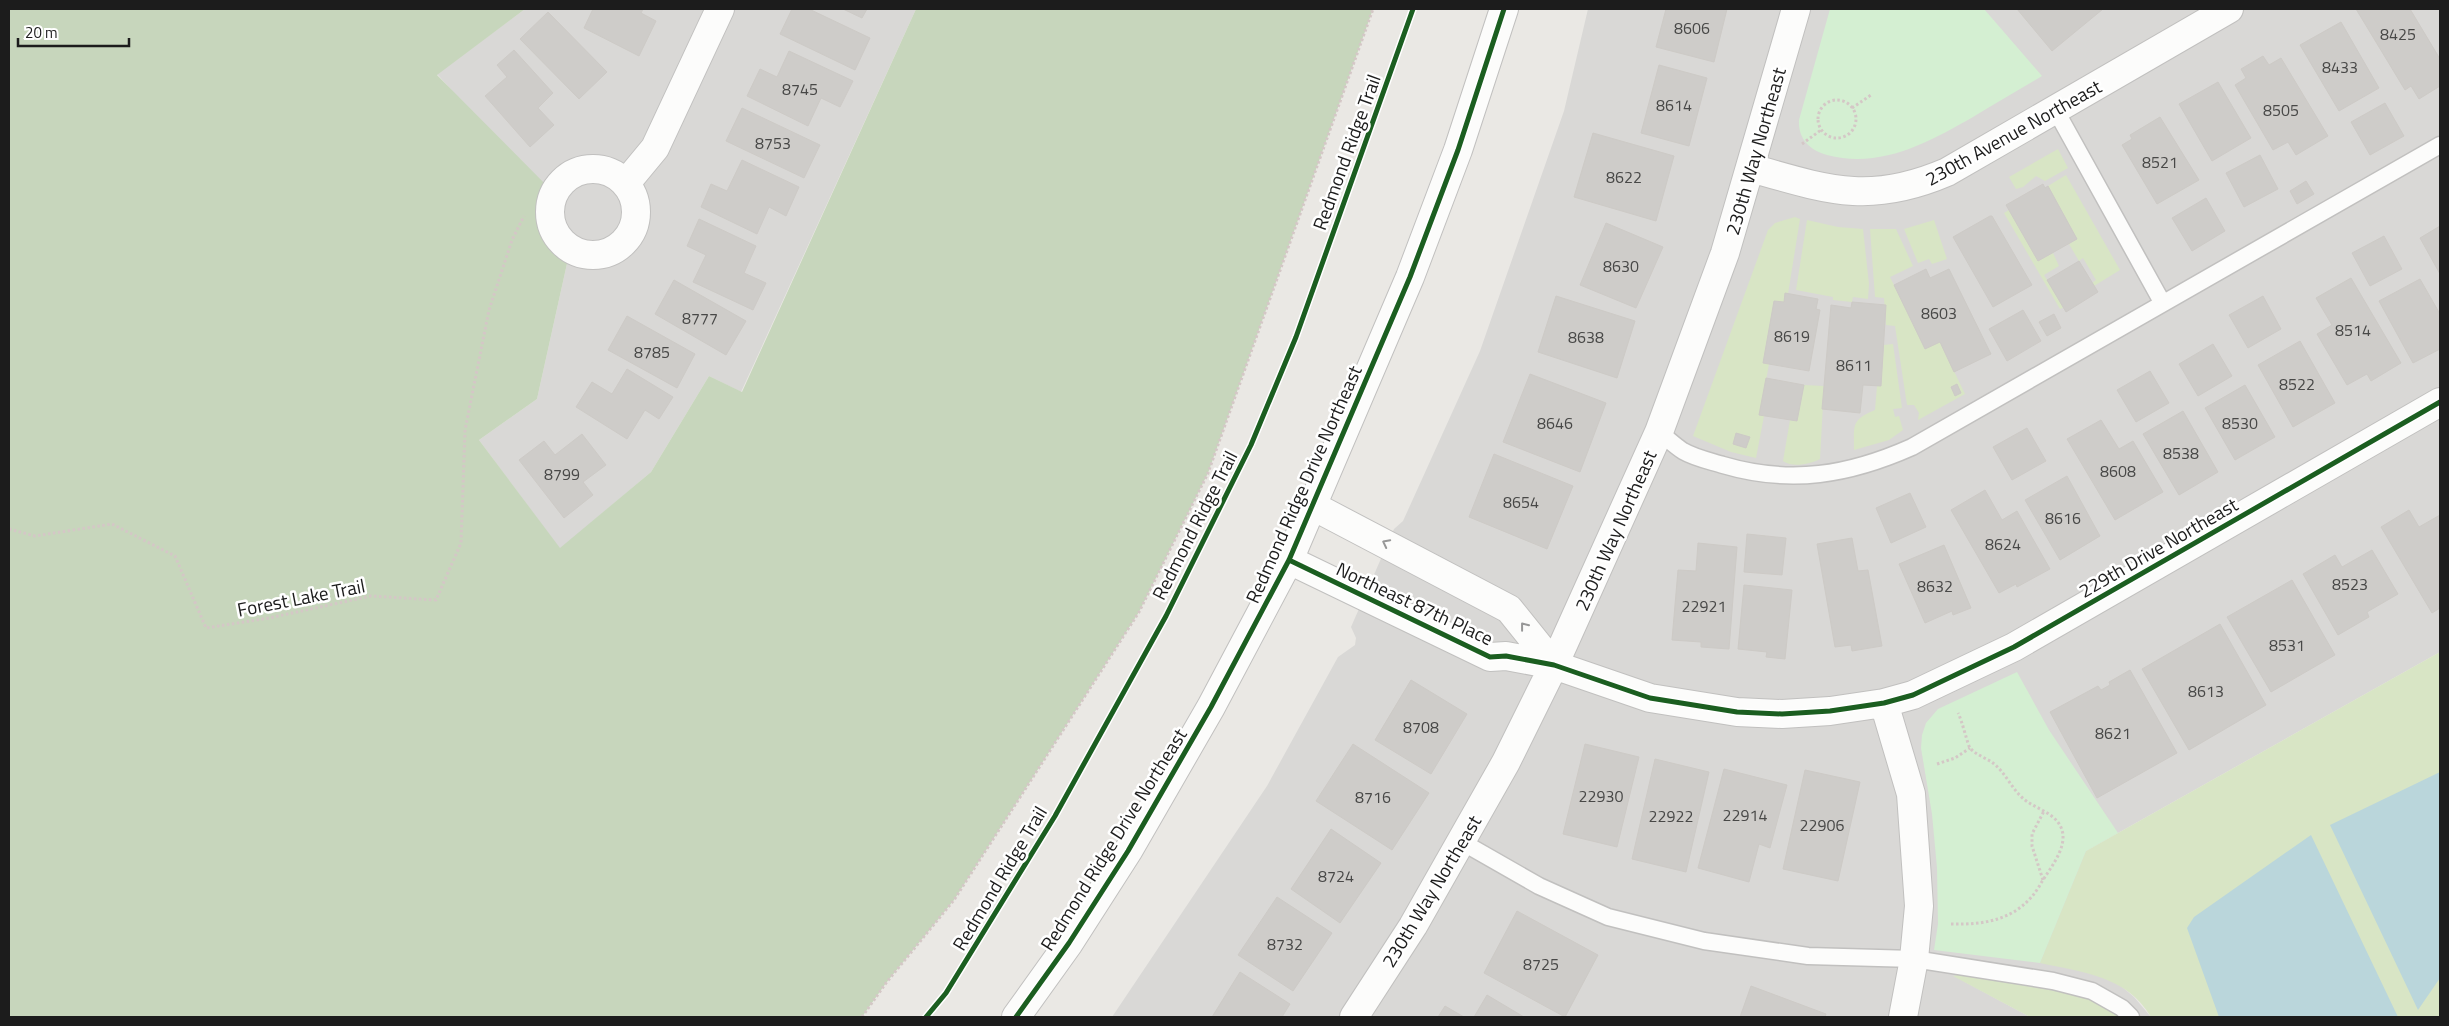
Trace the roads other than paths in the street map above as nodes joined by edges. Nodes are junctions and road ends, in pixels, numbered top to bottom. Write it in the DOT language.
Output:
graph roads {
  1 [pos="720,9"];
  2 [pos="1504,9"];
  3 [pos="1796,9"];
  4 [pos="2229,9"];
  5 [pos="2055,109"];
  6 [pos="2440,145"];
  7 [pos="1751,168"];
  8 [pos="626,183"];
  9 [pos="2162,302"];
  10 [pos="2440,402"];
  11 [pos="1659,432"];
  12 [pos="1313,506"];
  13 [pos="1289,560"];
  14 [pos="1554,665"];
  15 [pos="1884,703"];
  16 [pos="1462,842"];
  17 [pos="1914,959"];
  18 [pos="1016,1017"];
  19 [pos="1354,1017"];
  20 [pos="1903,1017"];
  21 [pos="2131,1017"];
  1 -- 8 [label="street"];
  2 -- 12 [label="street, Redmond Ridge Drive Northeast"];
  3 -- 7 [label="street, 230th Way Northeast"];
  4 -- 5 [label="street, 230th Avenue Northeast"];
  5 -- 7 [label="street, 230th Avenue Northeast"];
  5 -- 9 [label="lane"];
  6 -- 9 [label="lane"];
  7 -- 11 [label="street, 230th Way Northeast"];
  9 -- 11 [label="lane"];
  10 -- 15 [label="street, 229th Drive Northeast"];
  11 -- 14 [label="street, 230th Way Northeast"];
  12 -- 13 [label="street, Redmond Ridge Drive Northeast"];
  14 -- 12 [label="street, Northeast 87th Place, one-way"];
  13 -- 14 [label="street, Northeast 87th Place"];
  13 -- 18 [label="street, Redmond Ridge Drive Northeast"];
  14 -- 15 [label="street, Northeast 87th Place"];
  14 -- 16 [label="street, 230th Way Northeast"];
  15 -- 17 [label="street"];
  16 -- 17 [label="lane"];
  16 -- 19 [label="street, 230th Way Northeast"];
  17 -- 20 [label="street"];
  17 -- 21 [label="lane"];
}
